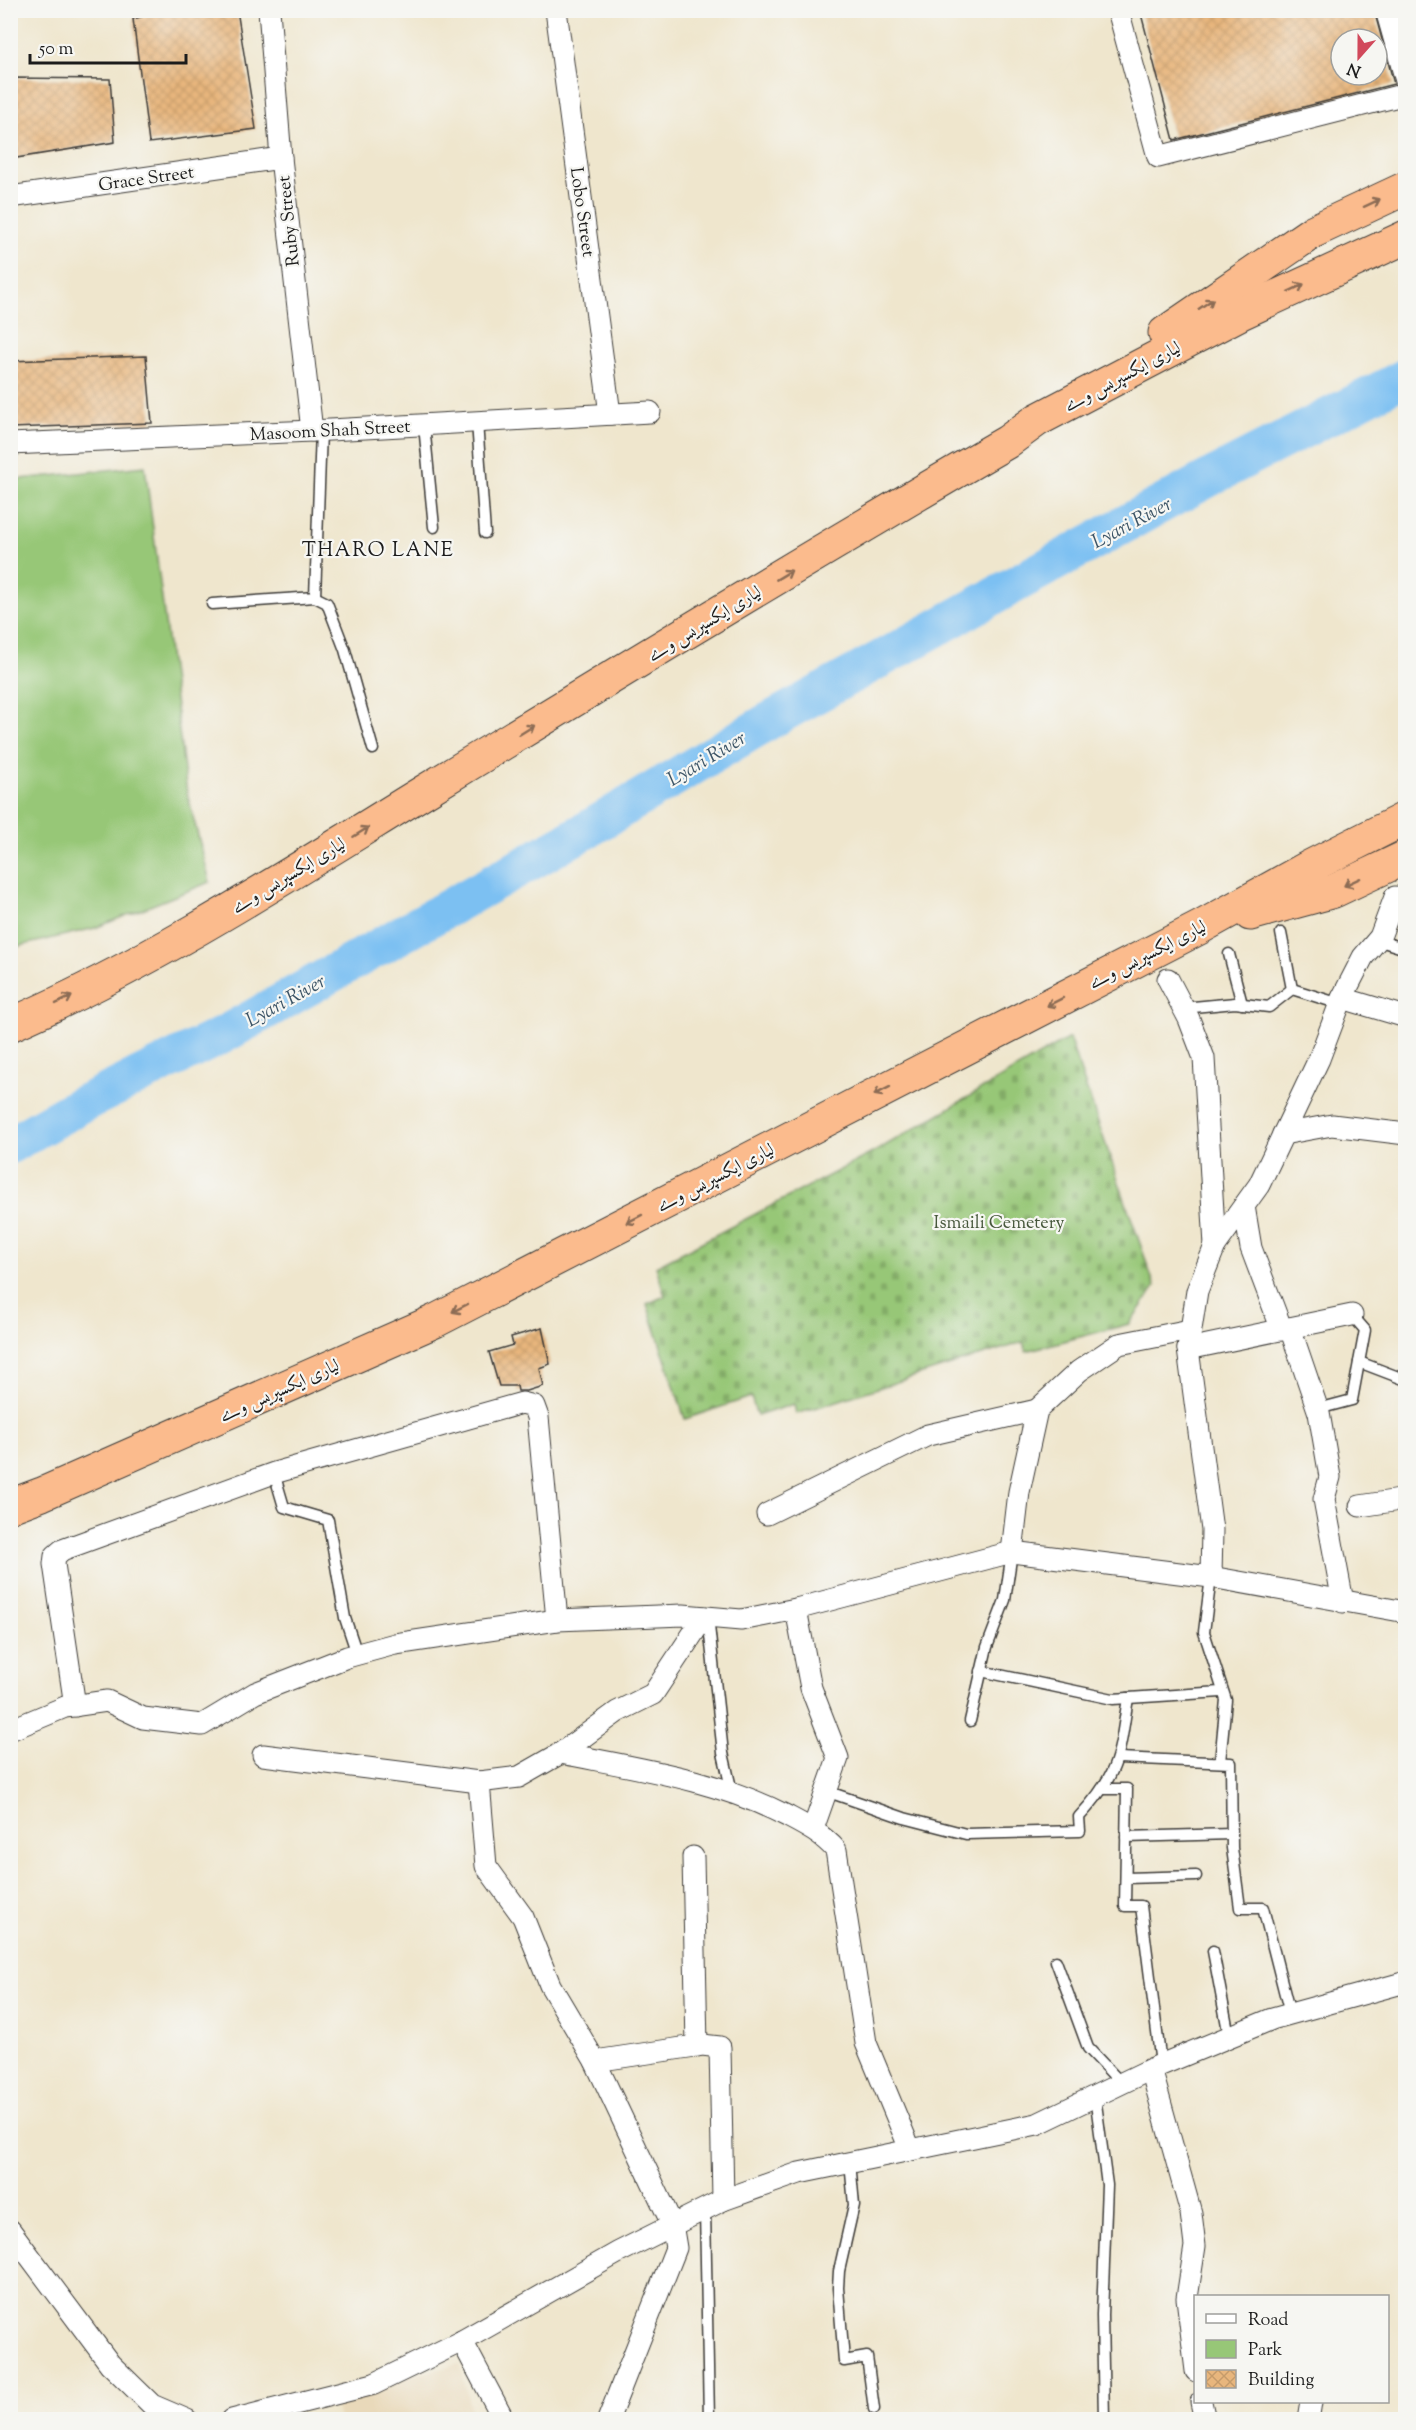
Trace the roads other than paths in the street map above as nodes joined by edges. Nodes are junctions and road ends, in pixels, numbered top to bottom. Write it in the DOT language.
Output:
graph roads {
  1 [pos="269,10"];
  2 [pos="556,10"];
  3 [pos="1118,10"];
  4 [pos="1386,10"];
  5 [pos="1406,81"];
  6 [pos="1406,94"];
  7 [pos="281,158"];
  8 [pos="1406,188"];
  9 [pos="10,197"];
  10 [pos="1406,237"];
  11 [pos="650,412"];
  12 [pos="610,414"];
  13 [pos="1037,420"];
  14 [pos="477,422"];
  15 [pos="424,425"];
  16 [pos="317,431"];
  17 [pos="10,444"];
  18 [pos="434,527"];
  19 [pos="485,533"];
  20 [pos="315,597"];
  21 [pos="212,604"];
  22 [pos="373,750"];
  23 [pos="1406,818"];
  24 [pos="1406,857"];
  25 [pos="1395,897"];
  26 [pos="1201,927"];
  27 [pos="1281,933"];
  28 [pos="1377,940"];
  29 [pos="1406,949"];
  30 [pos="1229,954"];
  31 [pos="1168,979"];
  32 [pos="1292,989"];
  33 [pos="1341,1001"];
  34 [pos="1242,1004"];
  35 [pos="1183,1008"];
  36 [pos="1406,1017"];
  37 [pos="10,1024"];
  38 [pos="1283,1134"];
  39 [pos="1406,1134"];
  40 [pos="1244,1206"];
  41 [pos="1215,1246"];
  42 [pos="1352,1315"];
  43 [pos="1286,1329"];
  44 [pos="1189,1340"];
  45 [pos="1359,1362"];
  46 [pos="1406,1380"];
  47 [pos="1318,1409"];
  48 [pos="1037,1410"];
  49 [pos="274,1473"];
  50 [pos="1406,1499"];
  51 [pos="10,1506"];
  52 [pos="1360,1506"];
  53 [pos="767,1514"];
  54 [pos="1012,1552"];
  55 [pos="1211,1577"];
  56 [pos="1343,1602"];
  57 [pos="796,1609"];
  58 [pos="1406,1612"];
  59 [pos="706,1617"];
  60 [pos="557,1620"];
  61 [pos="357,1654"];
  62 [pos="981,1671"];
  63 [pos="1221,1692"];
  64 [pos="1128,1698"];
  65 [pos="75,1706"];
  66 [pos="970,1721"];
  67 [pos="10,1730"];
  68 [pos="561,1753"];
  69 [pos="263,1755"];
  70 [pos="1119,1758"];
  71 [pos="1220,1762"];
  72 [pos="479,1782"];
  73 [pos="1102,1789"];
  74 [pos="826,1791"];
  75 [pos="732,1792"];
  76 [pos="813,1830"];
  77 [pos="1232,1834"];
  78 [pos="1126,1837"];
  79 [pos="693,1857"];
  80 [pos="1196,1876"];
  81 [pos="1126,1878"];
  82 [pos="1213,1951"];
  83 [pos="1056,1961"];
  84 [pos="1406,1982"];
  85 [pos="1290,2014"];
  86 [pos="1229,2036"];
  87 [pos="697,2046"];
  88 [pos="595,2061"];
  89 [pos="1156,2066"];
  90 [pos="1121,2083"];
  91 [pos="1095,2096"];
  92 [pos="910,2149"];
  93 [pos="850,2162"];
  94 [pos="714,2204"];
  95 [pos="672,2224"];
  96 [pos="10,2230"];
  97 [pos="462,2341"];
  98 [pos="1194,2355"];
  99 [pos="1200,2403"];
  100 [pos="1311,2403"];
  101 [pos="874,2409"];
  102 [pos="171,2417"];
  103 [pos="232,2420"];
  104 [pos="504,2420"];
  105 [pos="608,2420"];
  106 [pos="709,2420"];
  107 [pos="1104,2420"];
  108 [pos="1205,2420"];
  109 [pos="1308,2420"];
  1 -- 7 [label="street, Ruby Street"];
  2 -- 12 [label="street, Lobo Street"];
  3 -- 6 [label="street"];
  4 -- 5 [label="street"];
  7 -- 9 [label="street, Grace Street"];
  7 -- 16 [label="street, Ruby Street"];
  13 -- 8 [label="highway, one-way"];
  13 -- 10 [label="highway, لیاری ایکسپریس وے, one-way"];
  11 -- 12 [label="street, Masoom Shah Street"];
  12 -- 14 [label="street, Masoom Shah Street"];
  37 -- 13 [label="highway, لیاری ایکسپریس وے, one-way"];
  14 -- 15 [label="street, Masoom Shah Street"];
  14 -- 19 [label="lane"];
  15 -- 16 [label="street, Masoom Shah Street"];
  15 -- 18 [label="lane"];
  16 -- 17 [label="street, Masoom Shah Street"];
  16 -- 20 [label="lane"];
  20 -- 21 [label="lane"];
  20 -- 22 [label="lane"];
  23 -- 26 [label="highway, لیاری ایکسپریس وے"];
  24 -- 26 [label="highway, one-way"];
  25 -- 28 [label="street"];
  26 -- 51 [label="highway, لیاری ایکسپریس وے, one-way"];
  27 -- 32 [label="lane"];
  28 -- 29 [label="lane"];
  28 -- 33 [label="street"];
  30 -- 34 [label="lane"];
  31 -- 35 [label="street"];
  32 -- 33 [label="lane"];
  32 -- 34 [label="lane"];
  33 -- 36 [label="street"];
  33 -- 38 [label="street"];
  34 -- 35 [label="lane"];
  35 -- 41 [label="street"];
  38 -- 39 [label="street"];
  38 -- 40 [label="street"];
  40 -- 41 [label="street"];
  40 -- 43 [label="street"];
  41 -- 44 [label="street"];
  42 -- 43 [label="street"];
  42 -- 45 [label="lane"];
  43 -- 44 [label="street"];
  43 -- 47 [label="street"];
  44 -- 48 [label="street"];
  44 -- 55 [label="street"];
  45 -- 46 [label="lane"];
  45 -- 47 [label="lane"];
  47 -- 56 [label="street"];
  48 -- 53 [label="street"];
  48 -- 54 [label="street"];
  49 -- 60 [label="street"];
  49 -- 61 [label="lane"];
  49 -- 65 [label="street"];
  50 -- 52 [label="street"];
  54 -- 55 [label="street"];
  54 -- 57 [label="street"];
  54 -- 62 [label="lane"];
  55 -- 56 [label="street"];
  55 -- 63 [label="lane"];
  56 -- 58 [label="street"];
  57 -- 59 [label="street"];
  57 -- 74 [label="street"];
  59 -- 60 [label="street"];
  59 -- 68 [label="street"];
  59 -- 75 [label="lane"];
  60 -- 61 [label="street"];
  61 -- 65 [label="street"];
  62 -- 64 [label="lane"];
  62 -- 66 [label="lane"];
  63 -- 64 [label="lane"];
  63 -- 71 [label="lane"];
  64 -- 70 [label="lane"];
  65 -- 67 [label="street"];
  68 -- 72 [label="street"];
  68 -- 75 [label="street"];
  69 -- 72 [label="street"];
  70 -- 71 [label="lane"];
  70 -- 73 [label="lane"];
  71 -- 77 [label="lane"];
  72 -- 88 [label="street"];
  73 -- 74 [label="lane"];
  73 -- 78 [label="lane"];
  74 -- 76 [label="street"];
  75 -- 76 [label="street"];
  76 -- 92 [label="street"];
  77 -- 78 [label="lane"];
  77 -- 85 [label="lane"];
  78 -- 81 [label="lane"];
  79 -- 87 [label="street"];
  80 -- 81 [label="lane"];
  81 -- 89 [label="lane"];
  82 -- 86 [label="lane"];
  83 -- 90 [label="lane"];
  84 -- 85 [label="street"];
  85 -- 86 [label="street"];
  86 -- 89 [label="street"];
  87 -- 88 [label="street"];
  87 -- 94 [label="street"];
  88 -- 95 [label="street"];
  89 -- 90 [label="street"];
  89 -- 98 [label="street"];
  90 -- 91 [label="street"];
  91 -- 92 [label="street"];
  91 -- 107 [label="lane"];
  92 -- 93 [label="street"];
  93 -- 94 [label="street"];
  93 -- 101 [label="lane"];
  94 -- 95 [label="street"];
  94 -- 106 [label="lane"];
  95 -- 97 [label="street"];
  95 -- 105 [label="street"];
  96 -- 102 [label="street"];
  97 -- 103 [label="street"];
  97 -- 104 [label="street"];
  99 -- 108 [label="street"];
  100 -- 109 [label="street"];
}
